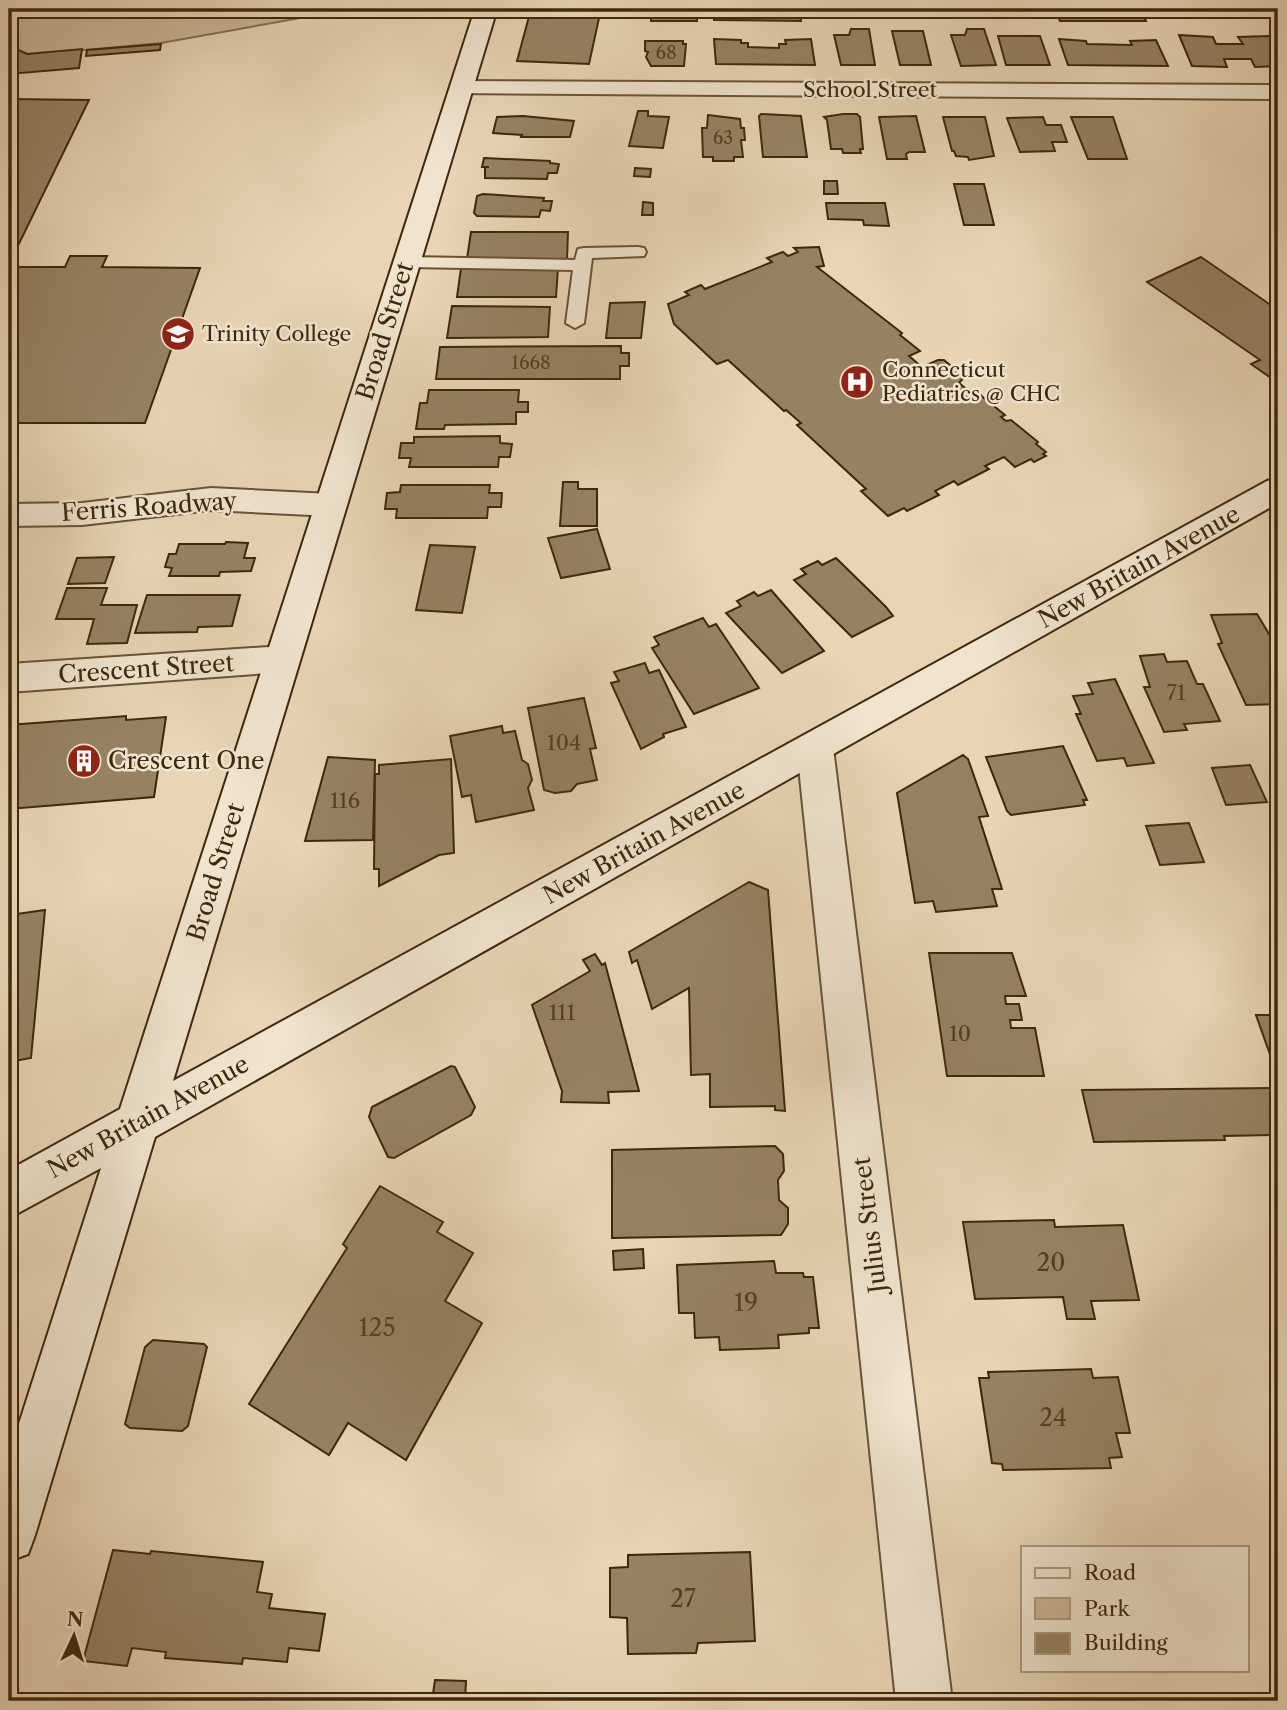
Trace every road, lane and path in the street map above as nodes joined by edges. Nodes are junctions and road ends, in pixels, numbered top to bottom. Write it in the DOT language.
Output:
graph roads {
  1 [pos="486,9"];
  2 [pos="461,88"];
  3 [pos="1278,92"];
  4 [pos="638,252"];
  5 [pos="407,262"];
  6 [pos="583,265"];
  7 [pos="575,323"];
  8 [pos="1278,489"];
  9 [pos="331,505"];
  10 [pos="9,515"];
  11 [pos="283,659"];
  12 [pos="9,678"];
  13 [pos="815,748"];
  14 [pos="137,1124"];
  15 [pos="9,1195"];
  16 [pos="18,1475"];
  17 [pos="9,1535"];
  18 [pos="924,1701"];
  1 -- 2 [label="main road, Broad Street"];
  2 -- 3 [label="main road, School Street"];
  2 -- 5 [label="main road, Broad Street"];
  4 -- 6 [label="lane"];
  5 -- 6 [label="lane"];
  5 -- 9 [label="main road, Broad Street"];
  6 -- 7 [label="lane"];
  8 -- 13 [label="main road, New Britain Avenue"];
  9 -- 10 [label="main road, Ferris Roadway"];
  9 -- 11 [label="main road, Broad Street"];
  11 -- 12 [label="main road, Crescent Street"];
  11 -- 14 [label="main road, Broad Street"];
  13 -- 14 [label="main road, New Britain Avenue"];
  13 -- 18 [label="main road, Julius Street"];
  14 -- 15 [label="main road, New Britain Avenue"];
  14 -- 16 [label="main road, Broad Street"];
  16 -- 17 [label="main road, Broad Street"];
}
